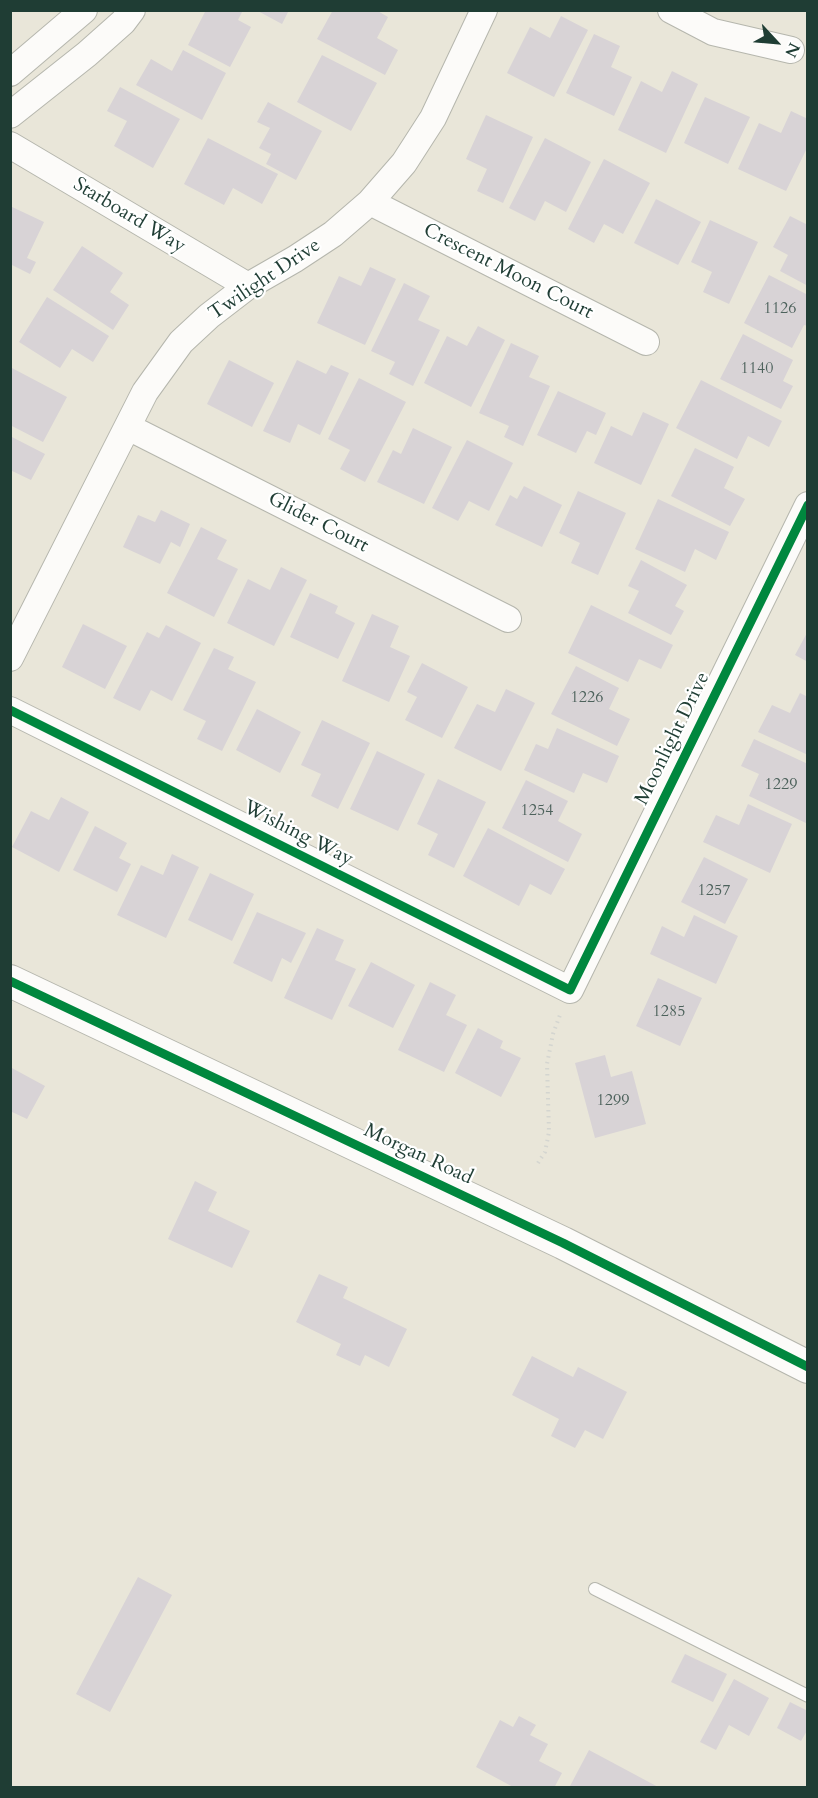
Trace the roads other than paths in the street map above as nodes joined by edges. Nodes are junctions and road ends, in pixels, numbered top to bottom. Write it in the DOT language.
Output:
graph roads {
  1 [pos="84,10"];
  2 [pos="132,10"];
  3 [pos="484,10"];
  4 [pos="671,10"];
  5 [pos="791,50"];
  6 [pos="10,73"];
  7 [pos="10,115"];
  8 [pos="10,145"];
  9 [pos="370,202"];
  10 [pos="248,286"];
  11 [pos="646,342"];
  12 [pos="128,427"];
  13 [pos="807,505"];
  14 [pos="508,619"];
  15 [pos="10,658"];
  16 [pos="10,710"];
  17 [pos="10,981"];
  18 [pos="570,990"];
  19 [pos="807,1367"];
  20 [pos="595,1589"];
  21 [pos="807,1696"];
  1 -- 6 [label="street"];
  2 -- 7 [label="street"];
  3 -- 9 [label="street, Twilight Drive"];
  4 -- 5 [label="street"];
  8 -- 10 [label="street, Starboard Way"];
  9 -- 10 [label="street, Twilight Drive"];
  9 -- 11 [label="street, Crescent Moon Court"];
  10 -- 12 [label="street, Twilight Drive"];
  12 -- 14 [label="street, Glider Court"];
  12 -- 15 [label="street, Twilight Drive"];
  13 -- 18 [label="street, Moonlight Drive"];
  16 -- 18 [label="street, Wishing Way"];
  17 -- 19 [label="street, Morgan Road"];
  20 -- 21 [label="lane"];
}
